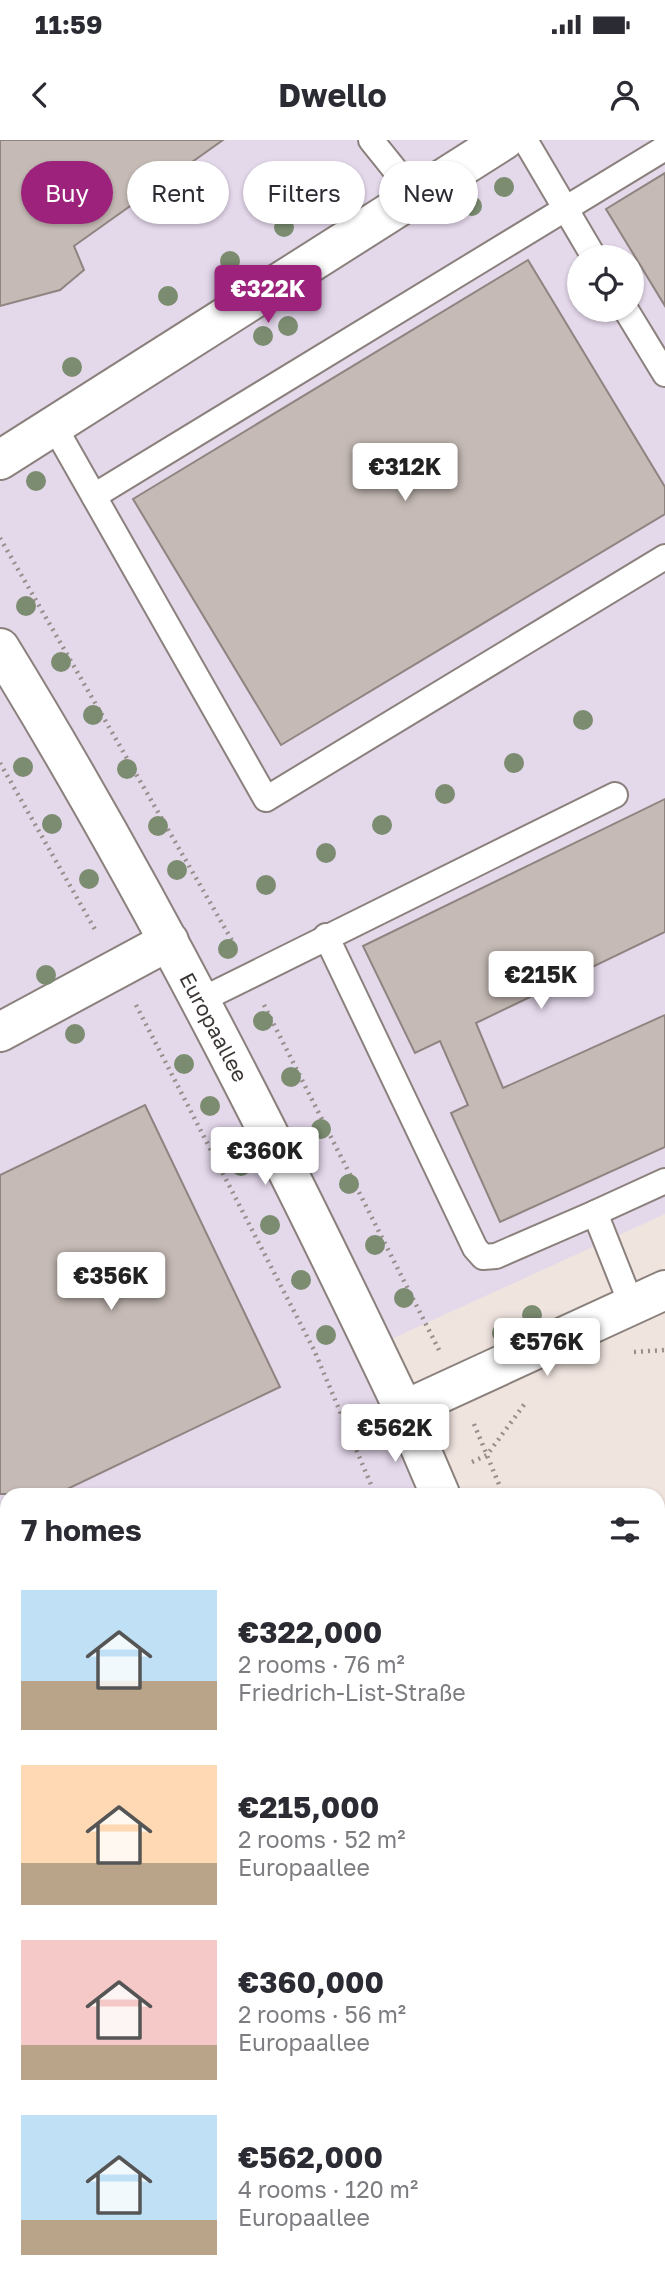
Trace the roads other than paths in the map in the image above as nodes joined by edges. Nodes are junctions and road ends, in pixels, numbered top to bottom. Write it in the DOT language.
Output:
graph roads {
  1 [pos="371,140"];
  2 [pos="504,140"];
  3 [pos="525,140"];
  4 [pos="665,148"];
  5 [pos="388,161"];
  6 [pos="472,161"];
  7 [pos="564,209"];
  8 [pos="379,220"];
  9 [pos="586,245"];
  10 [pos="633,322"];
  11 [pos="665,374"];
  12 [pos="54,426"];
  13 [pos="0,460"];
  14 [pos="94,496"];
  15 [pos="665,557"];
  16 [pos="0,648"];
  17 [pos="615,795"];
  18 [pos="326,936"];
  19 [pos="169,941"];
  20 [pos="201,1000"];
  21 [pos="0,1032"];
  22 [pos="665,1181"];
  23 [pos="595,1213"];
  24 [pos="648,1298"];
  25 [pos="404,1410"];
  26 [pos="437,1488"];
  1 -- 5 [label="lane"];
  2 -- 6 [label="street"];
  3 -- 7 [label="lane"];
  4 -- 7 [label="lane"];
  7 -- 9 [label="lane"];
  7 -- 14 [label="lane"];
  8 -- 12 [label="street"];
  10 -- 11 [label="lane"];
  12 -- 13 [label="street"];
  12 -- 14 [label="lane"];
  14 -- 15 [label="lane"];
  16 -- 19 [label="street, Europaallee"];
  17 -- 18 [label="lane"];
  18 -- 20 [label="lane"];
  18 -- 23 [label="lane"];
  19 -- 20 [label="street, Europaallee"];
  19 -- 21 [label="street"];
  20 -- 25 [label="street, Europaallee"];
  22 -- 23 [label="lane"];
  23 -- 24 [label="lane"];
  24 -- 25 [label="street"];
  25 -- 26 [label="street, Europaallee"];
}
